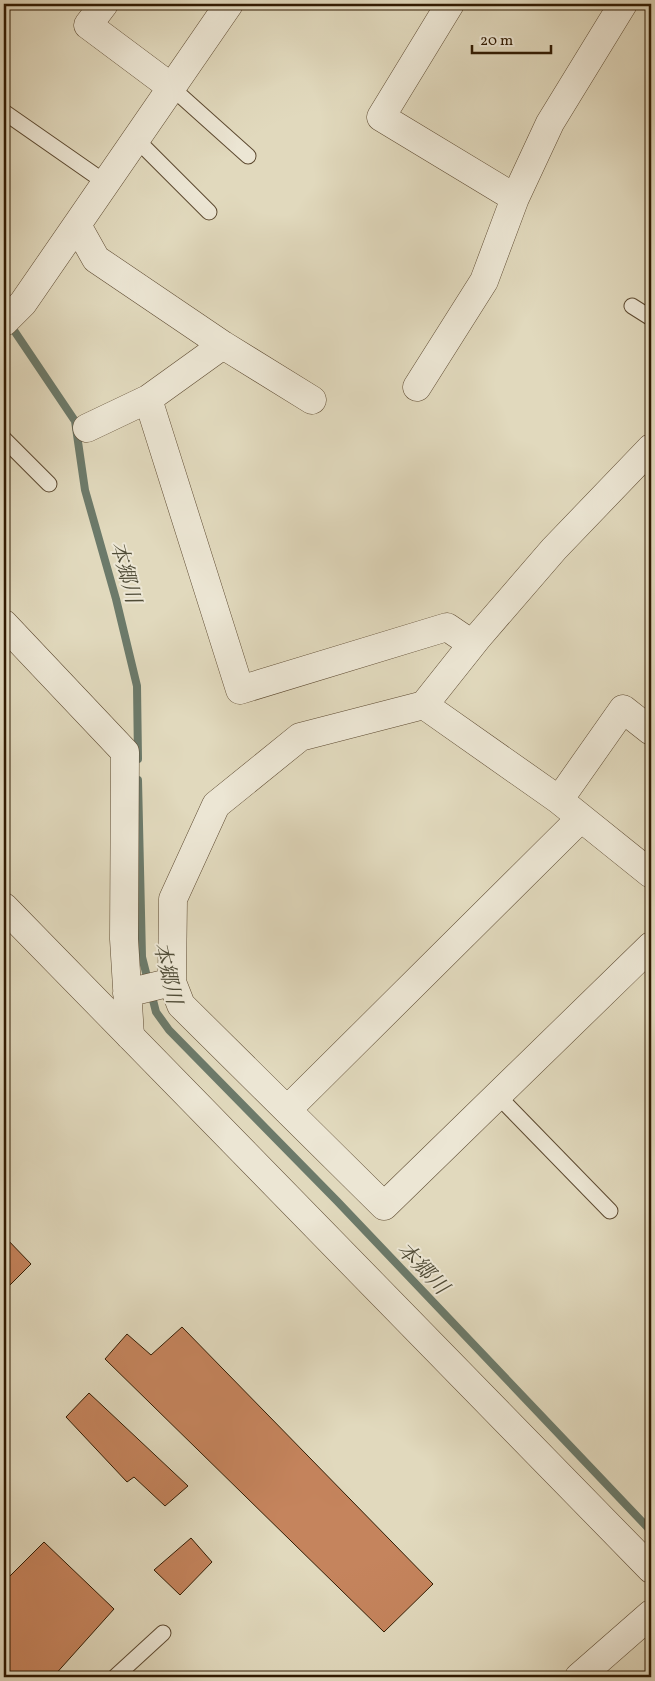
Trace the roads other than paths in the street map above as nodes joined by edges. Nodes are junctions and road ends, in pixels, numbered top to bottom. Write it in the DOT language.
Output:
graph roads {
  1 [pos="104,4"];
  2 [pos="229,4"];
  3 [pos="450,4"];
  4 [pos="623,4"];
  5 [pos="171,87"];
  6 [pos="4,112"];
  7 [pos="136,138"];
  8 [pos="248,156"];
  9 [pos="106,183"];
  10 [pos="515,198"];
  11 [pos="209,212"];
  12 [pos="77,225"];
  13 [pos="632,306"];
  14 [pos="651,318"];
  15 [pos="4,322"];
  16 [pos="223,345"];
  17 [pos="417,387"];
  18 [pos="148,399"];
  19 [pos="312,400"];
  20 [pos="88,428"];
  21 [pos="4,439"];
  22 [pos="651,448"];
  23 [pos="50,484"];
  24 [pos="4,624"];
  25 [pos="472,644"];
  26 [pos="424,705"];
  27 [pos="651,731"];
  28 [pos="559,800"];
  29 [pos="581,818"];
  30 [pos="651,874"];
  31 [pos="4,907"];
  32 [pos="651,946"];
  33 [pos="172,982"];
  34 [pos="128,993"];
  35 [pos="130,1036"];
  36 [pos="498,1096"];
  37 [pos="287,1110"];
  38 [pos="610,1211"];
  39 [pos="651,1568"];
  40 [pos="651,1614"];
  41 [pos="163,1633"];
  42 [pos="115,1677"];
  43 [pos="578,1677"];
  1 -- 5 [label="street"];
  2 -- 5 [label="street"];
  3 -- 10 [label="street"];
  4 -- 10 [label="street"];
  5 -- 7 [label="street"];
  5 -- 8 [label="lane"];
  6 -- 9 [label="lane"];
  7 -- 9 [label="street"];
  7 -- 11 [label="lane"];
  9 -- 12 [label="street"];
  10 -- 17 [label="street"];
  12 -- 15 [label="street"];
  12 -- 16 [label="street"];
  13 -- 14 [label="lane"];
  16 -- 18 [label="street"];
  16 -- 19 [label="street"];
  18 -- 20 [label="street"];
  18 -- 25 [label="street"];
  21 -- 23 [label="lane"];
  22 -- 25 [label="street"];
  24 -- 34 [label="street"];
  25 -- 26 [label="street"];
  26 -- 28 [label="street"];
  26 -- 33 [label="street"];
  27 -- 28 [label="street"];
  28 -- 29 [label="street"];
  29 -- 30 [label="street"];
  29 -- 37 [label="street"];
  31 -- 35 [label="street"];
  32 -- 36 [label="street"];
  33 -- 34 [label="street"];
  33 -- 37 [label="street"];
  34 -- 35 [label="street"];
  35 -- 39 [label="street"];
  36 -- 37 [label="street"];
  36 -- 38 [label="lane"];
  40 -- 43 [label="street"];
  41 -- 42 [label="lane"];
}
